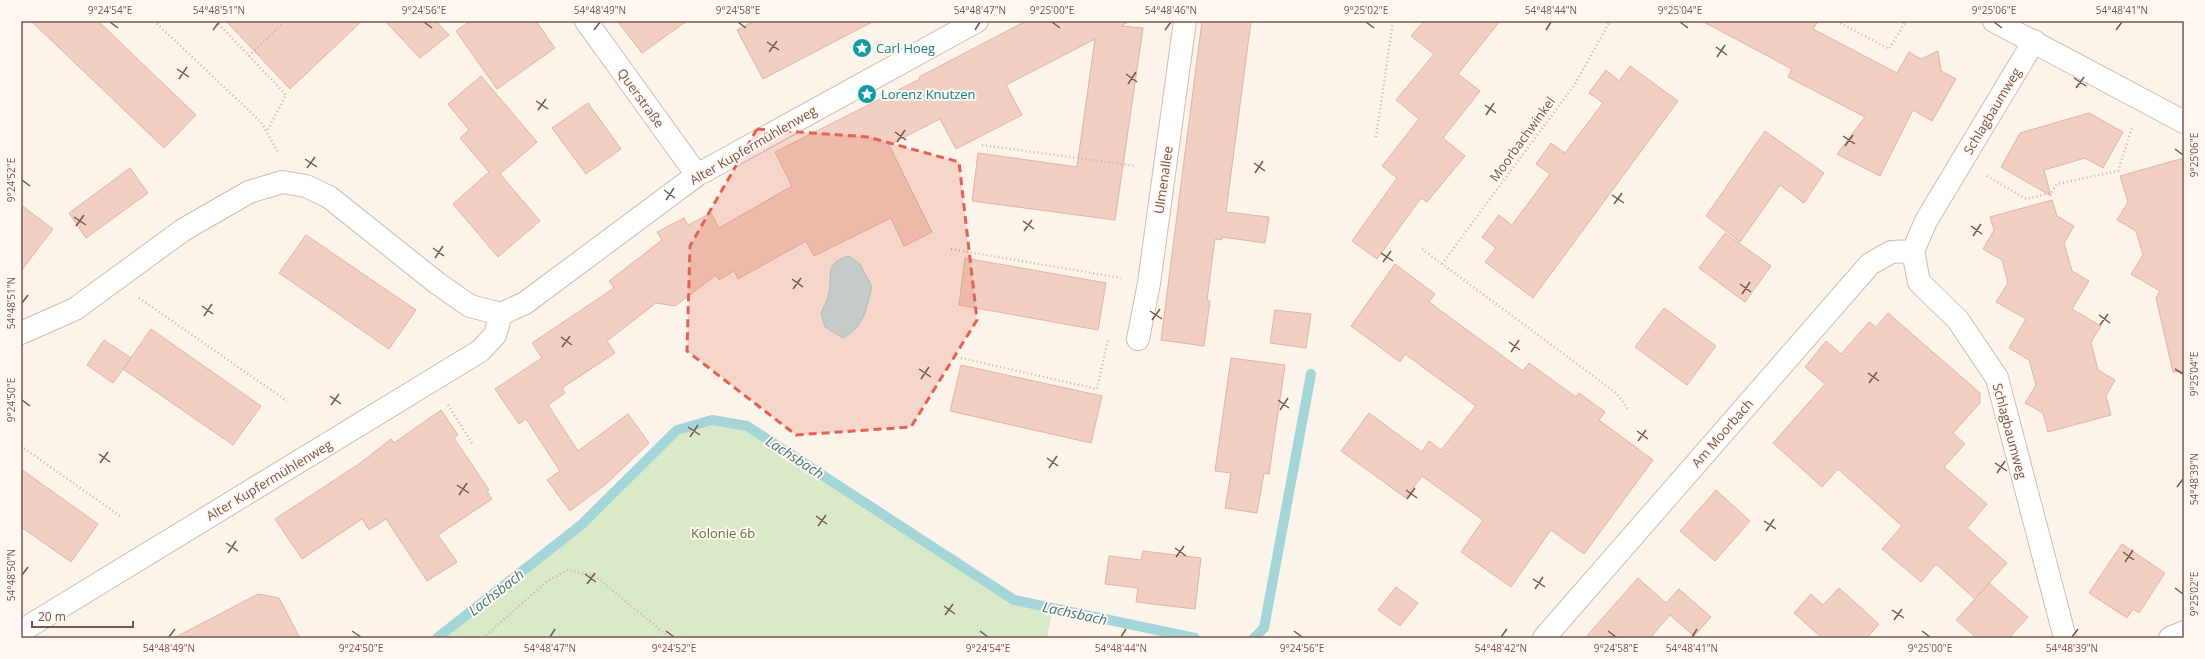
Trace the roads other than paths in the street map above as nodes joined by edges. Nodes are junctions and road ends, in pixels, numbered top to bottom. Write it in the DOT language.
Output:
graph roads {
  1 [pos="586,21"];
  2 [pos="977,21"];
  3 [pos="1185,21"];
  4 [pos="1994,21"];
  5 [pos="2034,41"];
  6 [pos="2184,122"];
  7 [pos="697,175"];
  8 [pos="1913,251"];
  9 [pos="501,314"];
  10 [pos="21,333"];
  11 [pos="1138,339"];
  12 [pos="21,630"];
  13 [pos="2184,632"];
  14 [pos="1544,638"];
  15 [pos="2065,638"];
  16 [pos="2170,638"];
  1 -- 7 [label="street, Querstraße"];
  2 -- 7 [label="street, Alter Kupfermühlenweg"];
  3 -- 11 [label="street, Ulmenallee"];
  4 -- 5 [label="street"];
  5 -- 6 [label="street"];
  5 -- 8 [label="street, Schlagbaumweg"];
  7 -- 9 [label="street, Alter Kupfermühlenweg"];
  8 -- 14 [label="street, Am Moorbach"];
  8 -- 15 [label="street, Schlagbaumweg"];
  9 -- 10 [label="street"];
  9 -- 12 [label="street, Alter Kupfermühlenweg"];
  13 -- 16 [label="street"];
}
